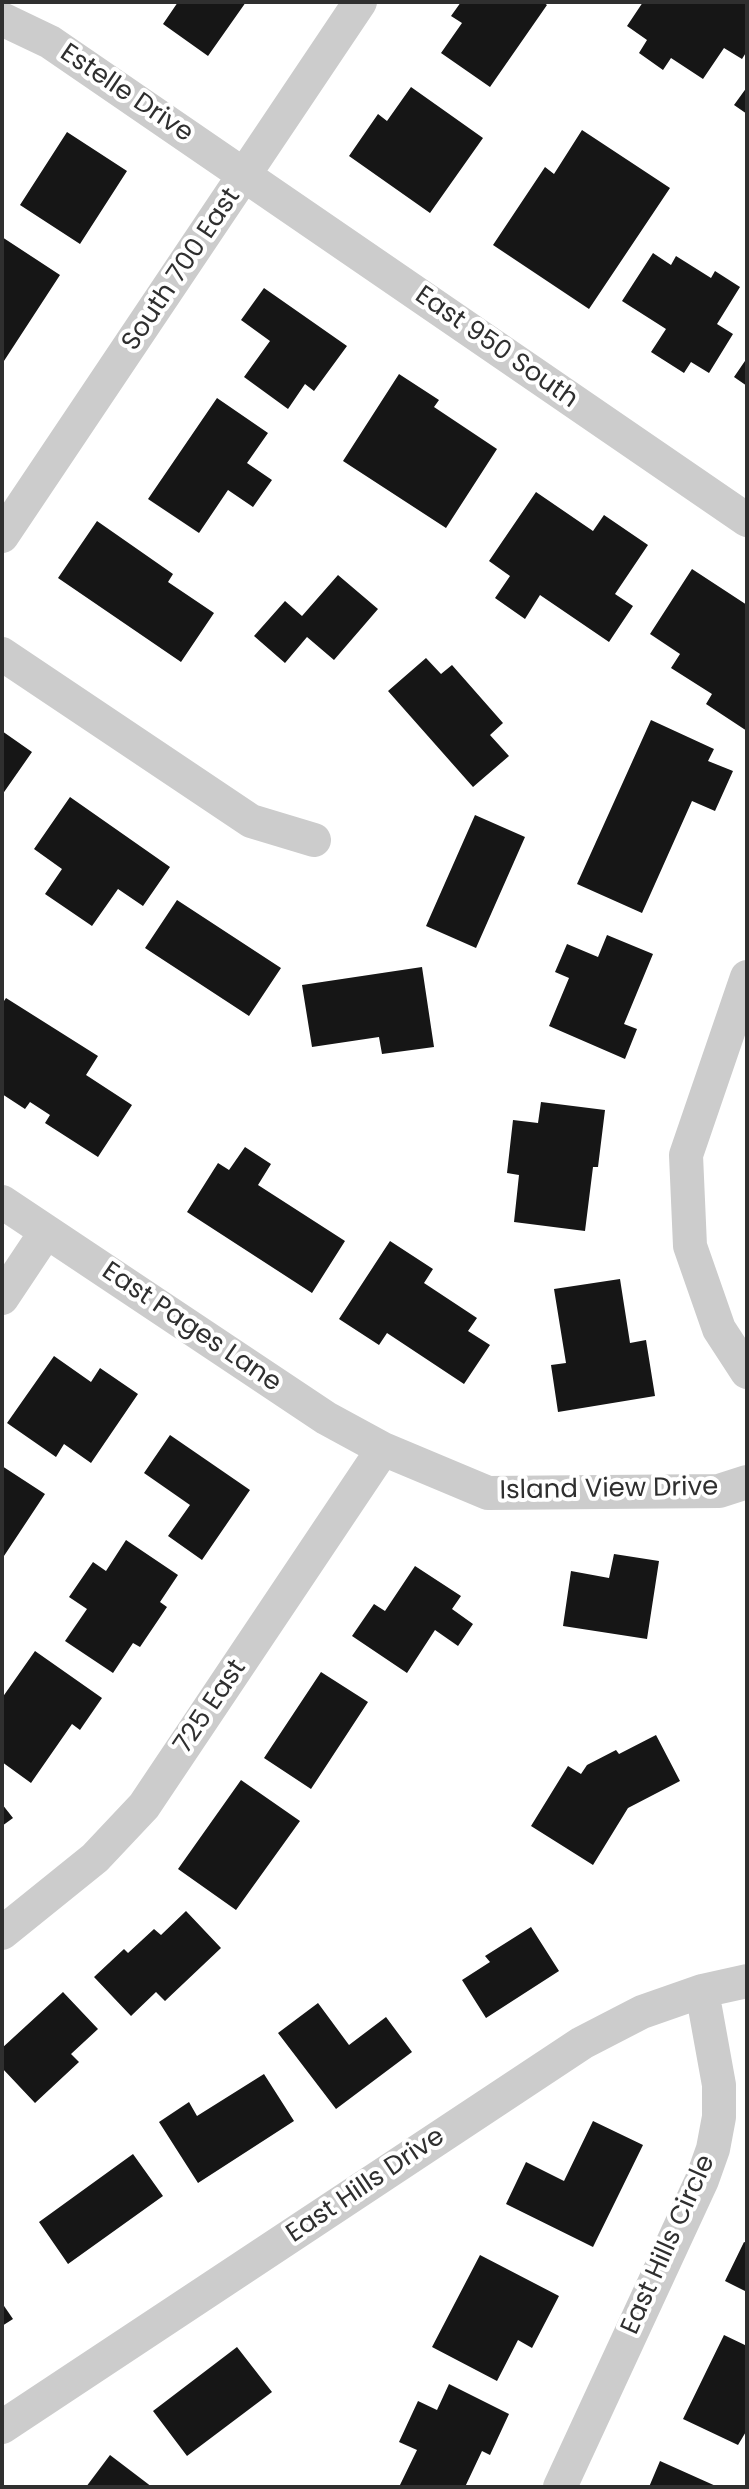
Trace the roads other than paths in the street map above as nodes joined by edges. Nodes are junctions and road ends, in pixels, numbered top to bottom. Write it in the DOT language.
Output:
graph roads {
  1 [pos="360,2"];
  2 [pos="2,19"];
  3 [pos="246,176"];
  4 [pos="747,520"];
  5 [pos="2,536"];
  6 [pos="2,654"];
  7 [pos="314,840"];
  8 [pos="747,977"];
  9 [pos="2,1202"];
  10 [pos="46,1232"];
  11 [pos="2,1298"];
  12 [pos="747,1372"];
  13 [pos="383,1449"];
  14 [pos="747,1482"];
  15 [pos="2,1933"];
  16 [pos="747,1981"];
  17 [pos="702,1991"];
  18 [pos="2,2427"];
  19 [pos="560,2487"];
  1 -- 3 [label="street, South 700 East"];
  2 -- 3 [label="street, Estelle Drive"];
  3 -- 4 [label="street, East 950 South"];
  3 -- 5 [label="street, South 700 East"];
  6 -- 7 [label="street"];
  8 -- 12 [label="street"];
  9 -- 10 [label="street, East Pages Lane"];
  10 -- 11 [label="street"];
  10 -- 13 [label="street, East Pages Lane"];
  13 -- 14 [label="street, Island View Drive"];
  13 -- 15 [label="street, 725 East"];
  16 -- 17 [label="street, East Hills Drive"];
  17 -- 18 [label="street, East Hills Drive"];
  17 -- 19 [label="street, East Hills Circle"];
}
